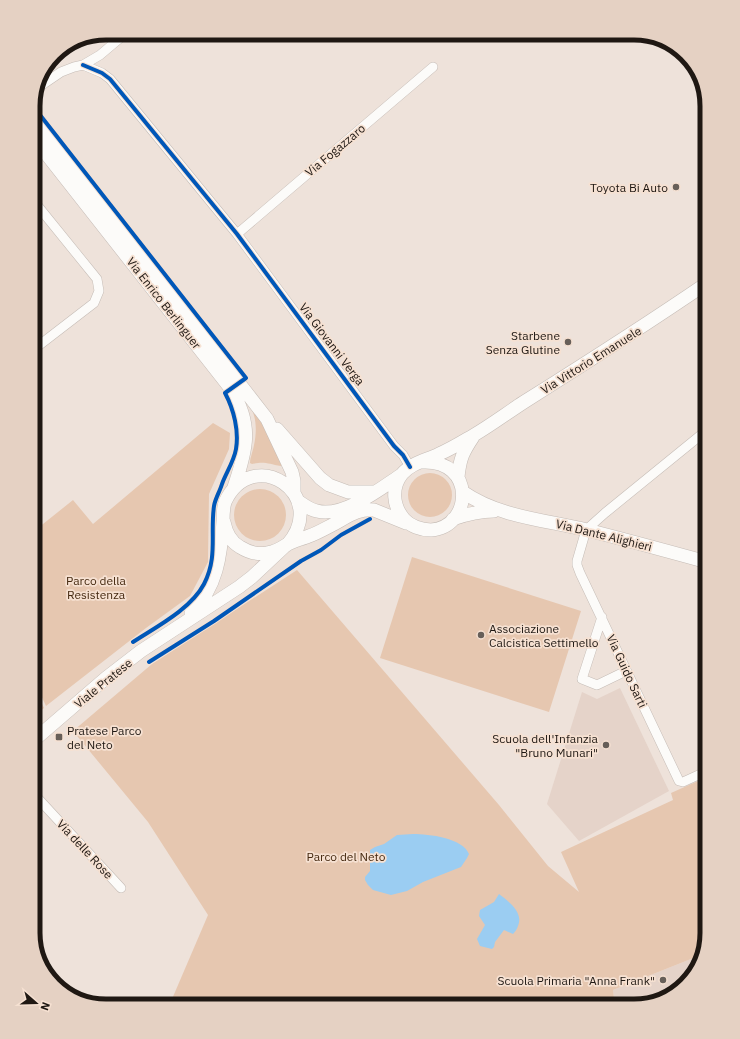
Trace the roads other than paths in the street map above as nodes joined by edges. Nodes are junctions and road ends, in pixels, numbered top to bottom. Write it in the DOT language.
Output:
graph roads {
  1 [pos="118,40"];
  2 [pos="83,65"];
  3 [pos="433,67"];
  4 [pos="44,83"];
  5 [pos="40,127"];
  6 [pos="40,146"];
  7 [pos="40,209"];
  8 [pos="237,234"];
  9 [pos="700,288"];
  10 [pos="40,345"];
  11 [pos="267,419"];
  12 [pos="475,435"];
  13 [pos="700,436"];
  14 [pos="411,468"];
  15 [pos="458,477"];
  16 [pos="234,487"];
  17 [pos="375,492"];
  18 [pos="463,492"];
  19 [pos="296,497"];
  20 [pos="500,511"];
  21 [pos="453,519"];
  22 [pos="223,521"];
  23 [pos="415,527"];
  24 [pos="586,530"];
  25 [pos="285,546"];
  26 [pos="700,560"];
  27 [pos="602,617"];
  28 [pos="175,628"];
  29 [pos="626,671"];
  30 [pos="40,735"];
  31 [pos="700,774"];
  32 [pos="40,800"];
  33 [pos="122,888"];
  1 -- 2 [label="street"];
  2 -- 4 [label="street"];
  2 -- 8 [label="street, Via Giovanni Verga"];
  3 -- 8 [label="street, Via Fogazzaro"];
  5 -- 11 [label="main road, Via Enrico Berlinguer"];
  6 -- 16 [label="main road, Via Enrico Berlinguer"];
  7 -- 10 [label="street"];
  8 -- 14 [label="street, Via Giovanni Verga"];
  9 -- 12 [label="main road, Via Vittorio Emanuele"];
  11 -- 17 [label="main road, Via Enrico Berlinguer"];
  11 -- 19 [label="main road, Via Enrico Berlinguer"];
  12 -- 14 [label="main road, Via Vittorio Emanuele"];
  12 -- 15 [label="main road, Via Vittorio Emanuele"];
  13 -- 24 [label="street"];
  14 -- 15 [label="main road"];
  14 -- 17 [label="main road, Viale Pratese"];
  14 -- 23 [label="main road"];
  15 -- 18 [label="main road, Via Vittorio Emanuele"];
  16 -- 19 [label="main road, Viale Pratese"];
  16 -- 22 [label="main road, Viale Pratese"];
  17 -- 19 [label="main road, Viale Pratese"];
  18 -- 20 [label="main road, Via Dante Alighieri"];
  18 -- 21 [label="main road"];
  19 -- 25 [label="main road, Viale Pratese"];
  20 -- 21 [label="main road, Via Dante Alighieri"];
  20 -- 24 [label="main road, Via Dante Alighieri"];
  21 -- 23 [label="main road"];
  22 -- 25 [label="main road, Viale Pratese"];
  22 -- 28 [label="main road, Viale Pratese"];
  23 -- 25 [label="main road, Viale Pratese"];
  24 -- 26 [label="main road, Via Dante Alighieri"];
  24 -- 27 [label="street, Via Guido Sarti"];
  25 -- 28 [label="main road, Viale Pratese"];
  27 -- 29 [label="street, Via Guido Sarti"];
  27 -- 29 [label="street"];
  28 -- 30 [label="main road, Viale Pratese"];
  29 -- 31 [label="street, Via Guido Sarti"];
  32 -- 33 [label="street, Via delle Rose"];
}
